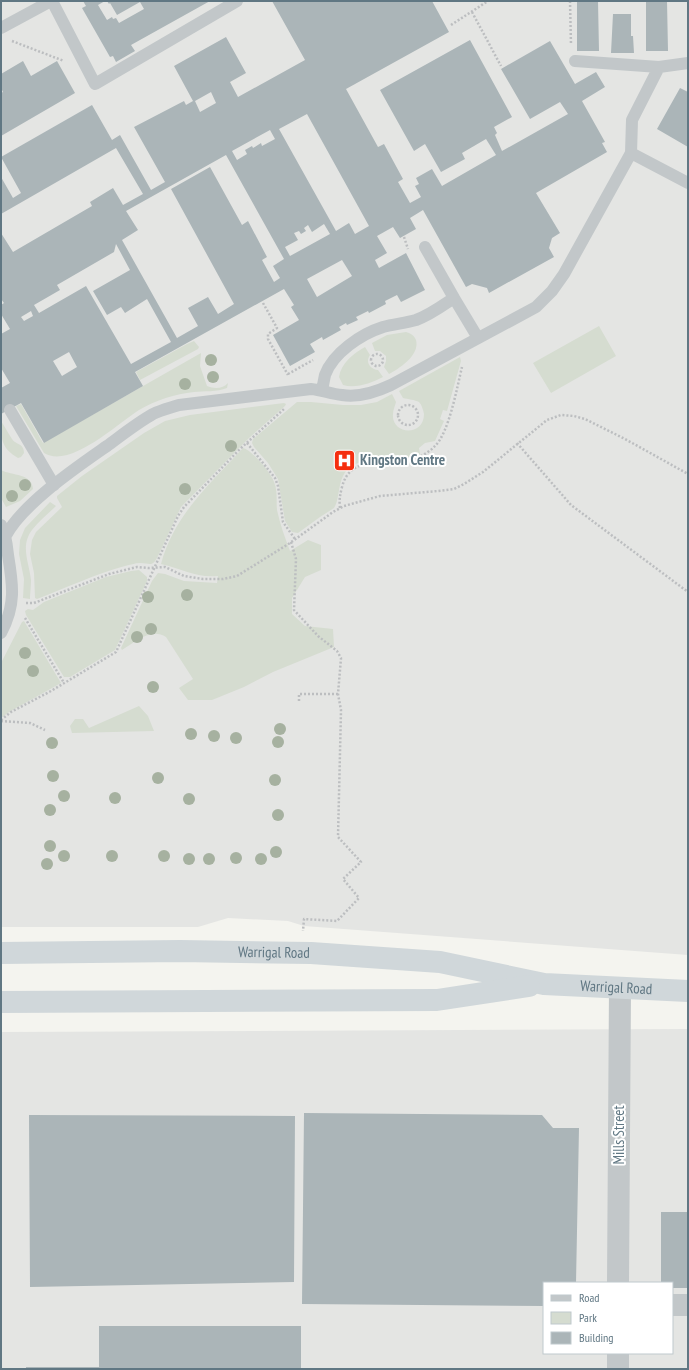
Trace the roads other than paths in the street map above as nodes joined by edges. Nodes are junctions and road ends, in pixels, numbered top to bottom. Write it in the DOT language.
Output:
graph roads {
  1 [pos="51,1"];
  2 [pos="236,1"];
  3 [pos="3,33"];
  4 [pos="688,60"];
  5 [pos="575,61"];
  6 [pos="659,67"];
  7 [pos="631,153"];
  8 [pos="688,183"];
  9 [pos="425,247"];
  10 [pos="454,298"];
  11 [pos="478,338"];
  12 [pos="322,391"];
  13 [pos="10,410"];
  14 [pos="54,485"];
  15 [pos="1,525"];
  16 [pos="6,540"];
  17 [pos="1,560"];
  18 [pos="1,633"];
  19 [pos="1,953"];
  20 [pos="544,984"];
  21 [pos="620,988"];
  22 [pos="688,991"];
  23 [pos="1,1002"];
  24 [pos="618,1282"];
  25 [pos="673,1305"];
  26 [pos="688,1305"];
  27 [pos="618,1354"];
  28 [pos="618,1369"];
  1 -- 2 [label="lane"];
  1 -- 3 [label="lane"];
  4 -- 6 [label="lane"];
  5 -- 6 [label="lane"];
  6 -- 7 [label="lane"];
  7 -- 8 [label="lane"];
  7 -- 11 [label="lane"];
  9 -- 10 [label="lane"];
  10 -- 11 [label="lane"];
  10 -- 12 [label="lane"];
  11 -- 12 [label="lane"];
  12 -- 14 [label="lane"];
  13 -- 14 [label="lane"];
  14 -- 16 [label="lane"];
  15 -- 16 [label="lane"];
  16 -- 17 [label="lane"];
  16 -- 18 [label="lane"];
  19 -- 20 [label="highway, Warrigal Road"];
  20 -- 21 [label="highway, Warrigal Road"];
  20 -- 23 [label="highway, Warrigal Road"];
  21 -- 22 [label="highway, Warrigal Road"];
  21 -- 24 [label="street, Mills Street"];
  25 -- 26 [label="street"];
  27 -- 28 [label="street"];
}
